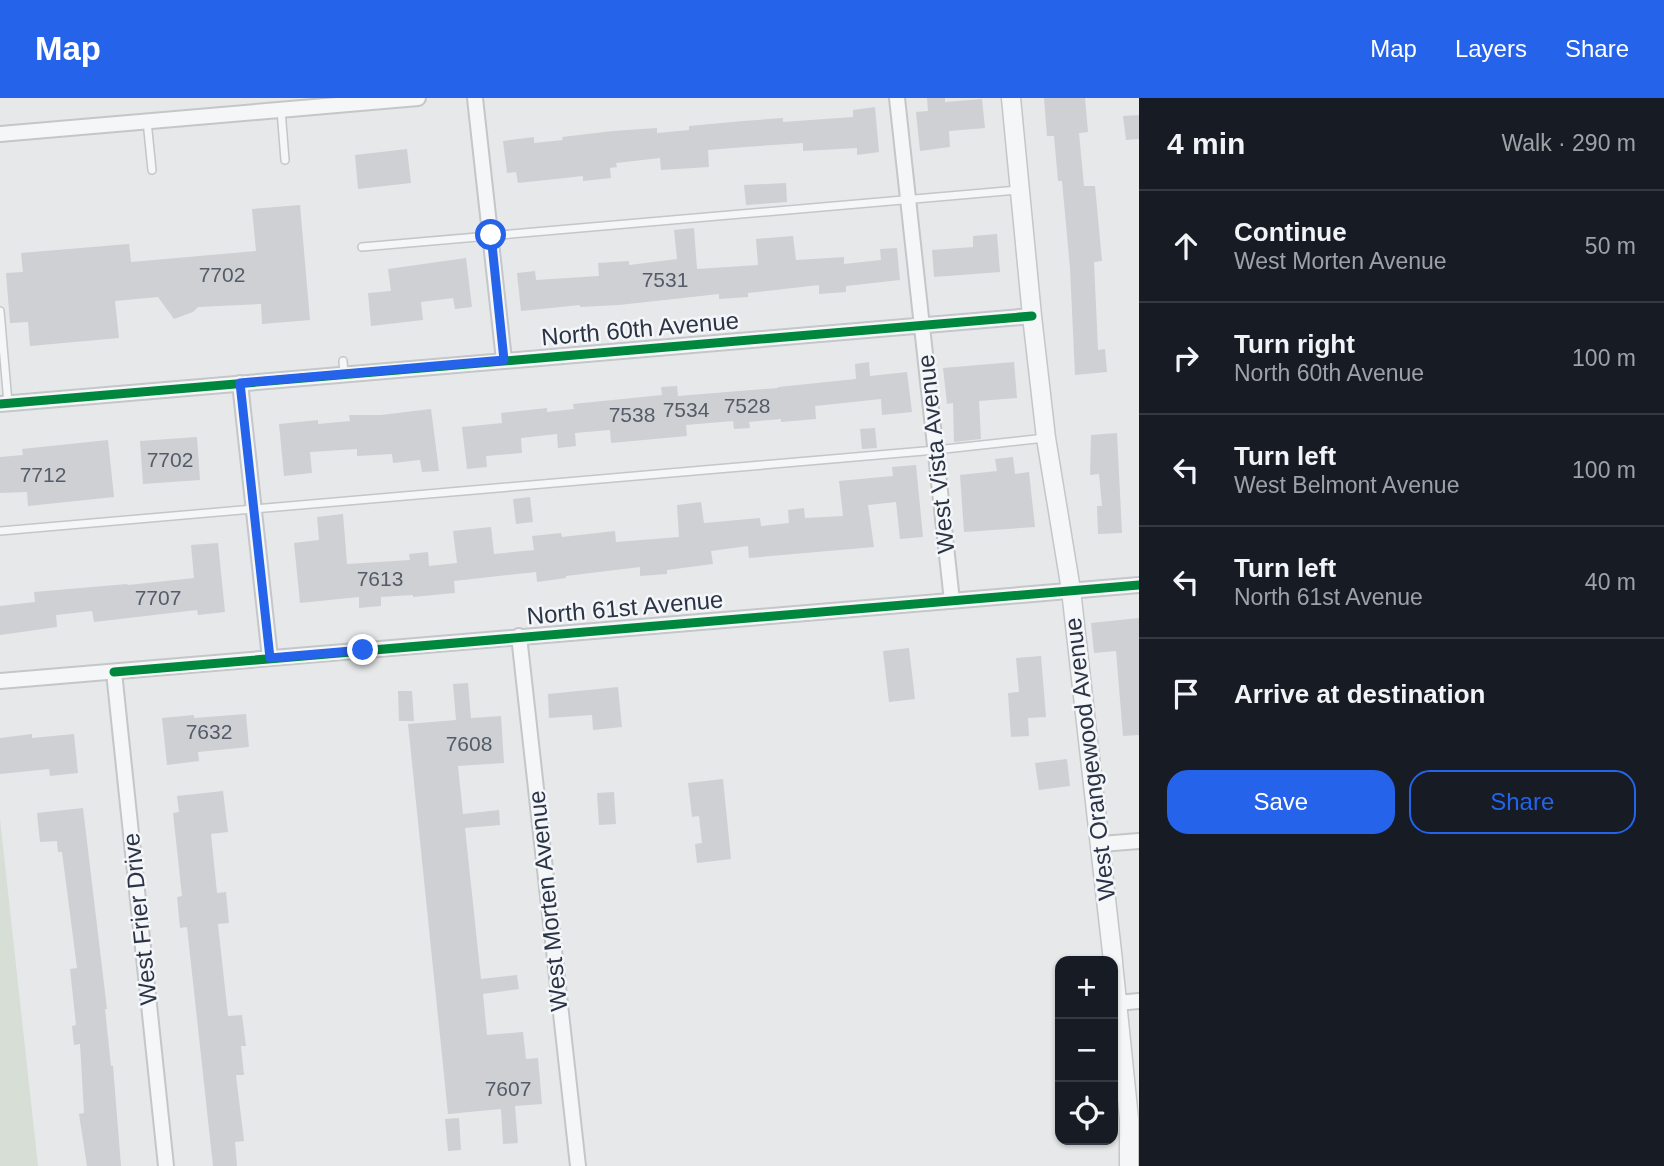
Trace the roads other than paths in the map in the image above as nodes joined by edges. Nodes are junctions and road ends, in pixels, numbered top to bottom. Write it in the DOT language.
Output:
graph roads {
  1 [pos="418,98"];
  2 [pos="475,98"];
  3 [pos="897,98"];
  4 [pos="1011,98"];
  5 [pos="281,110"];
  6 [pos="147,121"];
  7 [pos="0,134"];
  8 [pos="285,160"];
  9 [pos="152,170"];
  10 [pos="1019,190"];
  11 [pos="908,200"];
  12 [pos="491,235"];
  13 [pos="362,247"];
  14 [pos="0,311"];
  15 [pos="1032,316"];
  16 [pos="923,324"];
  17 [pos="504,360"];
  18 [pos="240,383"];
  19 [pos="4,403"];
  20 [pos="1046,438"];
  21 [pos="936,450"];
  22 [pos="254,510"];
  23 [pos="0,531"];
  24 [pos="1139,585"];
  25 [pos="1070,590"];
  26 [pos="952,601"];
  27 [pos="519,636"];
  28 [pos="270,658"];
  29 [pos="114,672"];
  30 [pos="0,681"];
  31 [pos="1139,841"];
  32 [pos="1101,844"];
  33 [pos="1112,956"];
  34 [pos="1139,1001"];
  35 [pos="1118,1003"];
  36 [pos="1118,1013"];
  37 [pos="166,1166"];
  38 [pos="578,1166"];
  39 [pos="1129,1166"];
  1 -- 5 [label="street"];
  2 -- 12 [label="street"];
  3 -- 11 [label="street, West Vista Avenue"];
  4 -- 10 [label="street, West Orangewood Avenue"];
  5 -- 6 [label="street"];
  5 -- 8 [label="lane"];
  6 -- 7 [label="street"];
  6 -- 9 [label="lane"];
  10 -- 11 [label="lane"];
  10 -- 15 [label="street, West Orangewood Avenue"];
  11 -- 12 [label="lane"];
  11 -- 16 [label="street, West Vista Avenue"];
  12 -- 13 [label="lane"];
  12 -- 17 [label="street"];
  14 -- 19 [label="lane"];
  15 -- 16 [label="street, North 60th Avenue"];
  15 -- 20 [label="street, West Orangewood Avenue"];
  16 -- 17 [label="street, North 60th Avenue"];
  16 -- 21 [label="street, West Vista Avenue"];
  17 -- 18 [label="street, North 60th Avenue"];
  18 -- 19 [label="street, North 60th Avenue"];
  18 -- 22 [label="street"];
  20 -- 21 [label="lane"];
  20 -- 25 [label="street, West Orangewood Avenue"];
  21 -- 22 [label="lane"];
  21 -- 26 [label="street, West Vista Avenue"];
  22 -- 23 [label="lane"];
  22 -- 28 [label="street"];
  24 -- 25 [label="street, North 61st Avenue"];
  25 -- 26 [label="street, North 61st Avenue"];
  25 -- 32 [label="street, West Orangewood Avenue"];
  26 -- 27 [label="street, North 61st Avenue"];
  27 -- 28 [label="street, North 61st Avenue"];
  27 -- 38 [label="street, West Morten Avenue"];
  28 -- 29 [label="street, North 61st Avenue"];
  29 -- 30 [label="street, North 61st Avenue"];
  29 -- 37 [label="street, West Frier Drive"];
  31 -- 32 [label="street"];
  32 -- 33 [label="street, West Orangewood Avenue"];
  34 -- 35 [label="street"];
  36 -- 39 [label="street, West Orangewood Avenue"];
}
